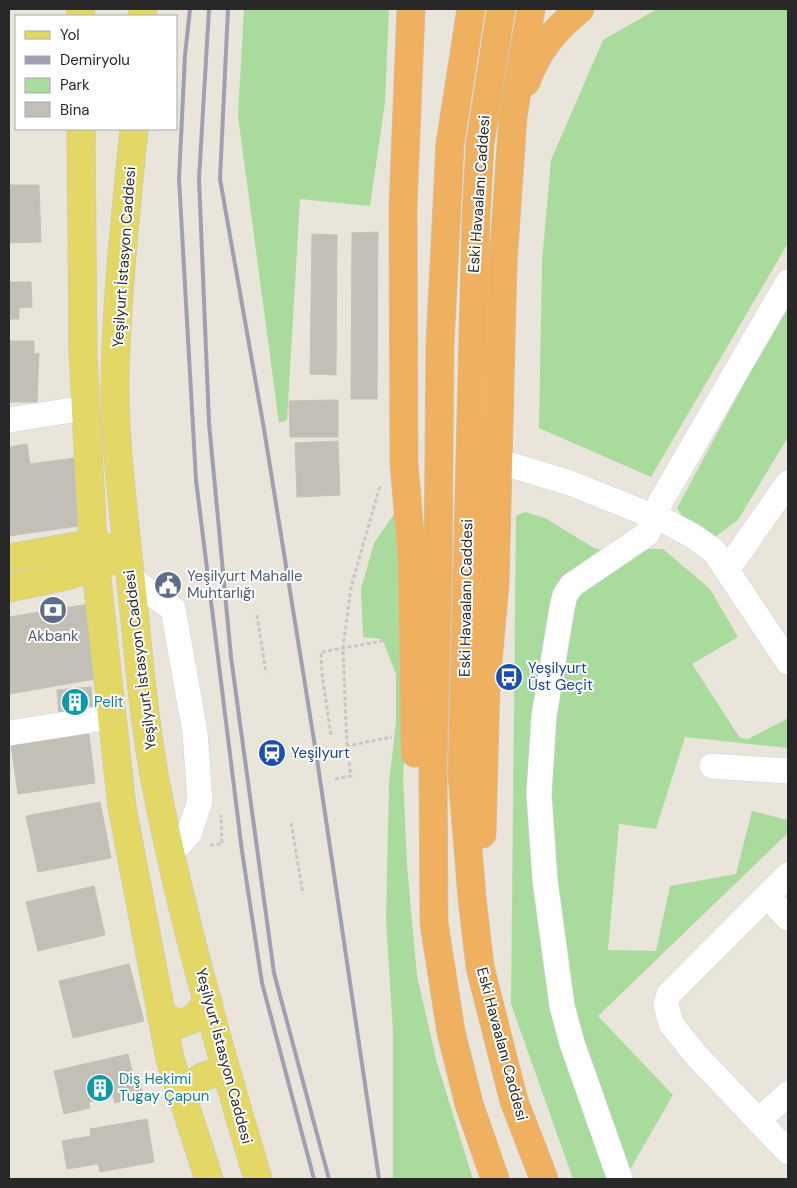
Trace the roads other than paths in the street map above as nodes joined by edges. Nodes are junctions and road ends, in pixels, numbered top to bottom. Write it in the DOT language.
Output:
graph roads {
  1 [pos="412,9"];
  2 [pos="471,9"];
  3 [pos="501,9"];
  4 [pos="531,9"];
  5 [pos="580,9"];
  6 [pos="513,116"];
  7 [pos="80,130"];
  8 [pos="134,130"];
  9 [pos="788,282"];
  10 [pos="85,408"];
  11 [pos="9,420"];
  12 [pos="498,461"];
  13 [pos="788,483"];
  14 [pos="655,517"];
  15 [pos="94,554"];
  16 [pos="9,558"];
  17 [pos="129,567"];
  18 [pos="727,570"];
  19 [pos="9,588"];
  20 [pos="788,662"];
  21 [pos="111,717"];
  22 [pos="9,733"];
  23 [pos="712,766"];
  24 [pos="788,771"];
  25 [pos="172,852"];
  26 [pos="788,875"];
  27 [pos="768,896"];
  28 [pos="472,898"];
  29 [pos="788,918"];
  30 [pos="434,923"];
  31 [pos="208,1002"];
  32 [pos="161,1015"];
  33 [pos="227,1075"];
  34 [pos="788,1094"];
  35 [pos="184,1101"];
  36 [pos="759,1120"];
  37 [pos="788,1152"];
  38 [pos="210,1179"];
  39 [pos="258,1179"];
  40 [pos="494,1179"];
  41 [pos="544,1179"];
  42 [pos="620,1179"];
  1 -- 30 [label="highway"];
  2 -- 30 [label="highway, Eski Havaalanı Caddesi"];
  3 -- 28 [label="highway, Eski Havaalanı Caddesi"];
  4 -- 6 [label="highway"];
  5 -- 6 [label="highway"];
  6 -- 12 [label="highway"];
  7 -- 10 [label="main road"];
  8 -- 17 [label="main road, Yeşilyurt İstasyon Caddesi"];
  9 -- 14 [label="street"];
  10 -- 11 [label="street"];
  10 -- 15 [label="main road"];
  12 -- 14 [label="street"];
  12 -- 28 [label="highway"];
  13 -- 18 [label="street"];
  14 -- 18 [label="street"];
  14 -- 42 [label="street"];
  15 -- 16 [label="main road"];
  15 -- 17 [label="main road"];
  15 -- 19 [label="main road"];
  15 -- 21 [label="main road"];
  17 -- 25 [label="main road, Yeşilyurt İstasyon Caddesi"];
  17 -- 25 [label="street"];
  18 -- 20 [label="street"];
  21 -- 22 [label="street"];
  21 -- 32 [label="main road"];
  23 -- 24 [label="street"];
  25 -- 31 [label="main road, Yeşilyurt İstasyon Caddesi"];
  26 -- 27 [label="street"];
  27 -- 29 [label="street"];
  27 -- 36 [label="street"];
  28 -- 41 [label="highway, Eski Havaalanı Caddesi"];
  30 -- 40 [label="highway, Eski Havaalanı Caddesi"];
  31 -- 32 [label="main road"];
  31 -- 33 [label="main road, Yeşilyurt İstasyon Caddesi"];
  32 -- 35 [label="main road"];
  33 -- 35 [label="main road"];
  33 -- 39 [label="main road, Yeşilyurt İstasyon Caddesi"];
  34 -- 36 [label="street"];
  35 -- 38 [label="main road"];
  36 -- 37 [label="street"];
}
